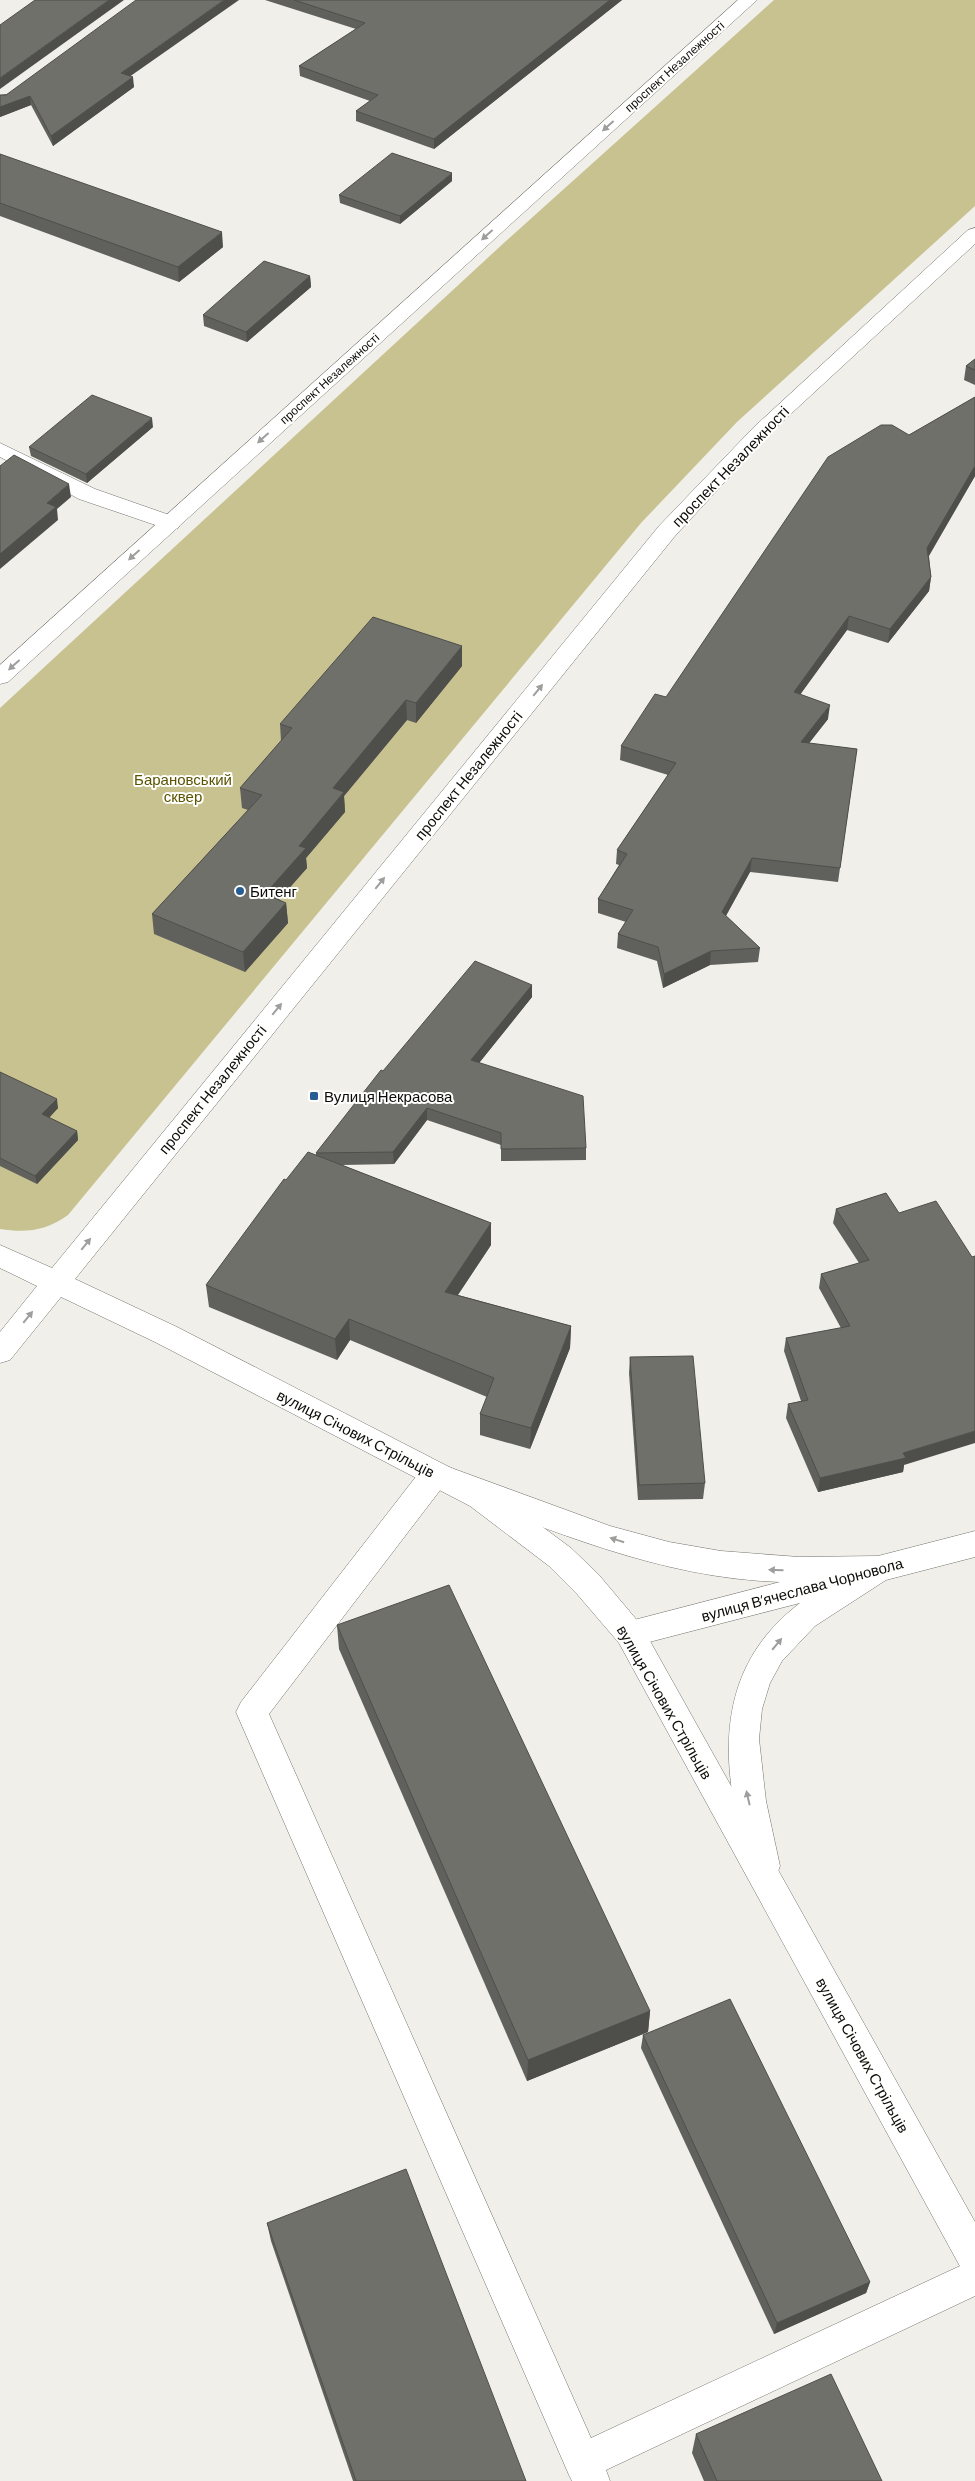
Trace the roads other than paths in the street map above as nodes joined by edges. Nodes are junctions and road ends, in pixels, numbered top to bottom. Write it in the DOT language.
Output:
graph roads {
  1 [pos="748,0"];
  2 [pos="975,234"];
  3 [pos="0,449"];
  4 [pos="170,523"];
  5 [pos="0,677"];
  6 [pos="0,1256"];
  7 [pos="56,1282"];
  8 [pos="0,1352"];
  9 [pos="435,1474"];
  10 [pos="975,1544"];
  11 [pos="877,1569"];
  12 [pos="630,1634"];
  13 [pos="767,1880"];
  14 [pos="975,2257"];
  15 [pos="975,2278"];
  16 [pos="587,2472"];
  1 -- 4 [label="main road, проспект Незалежності, one-way"];
  7 -- 2 [label="main road, проспект Незалежності, one-way"];
  3 -- 4 [label="main road"];
  4 -- 5 [label="main road, проспект Незалежності, one-way"];
  6 -- 7 [label="main road, вулиця Січових Стрільців"];
  8 -- 7 [label="main road, проспект Незалежності, one-way"];
  7 -- 9 [label="main road, вулиця Січових Стрільців"];
  11 -- 9 [label="main road, one-way"];
  9 -- 12 [label="main road, вулиця Січових Стрільців"];
  9 -- 16 [label="main road"];
  10 -- 11 [label="main road, вулиця Вʼячеслава Чорновола"];
  11 -- 12 [label="main road, вулиця Вʼячеслава Чорновола"];
  13 -- 11 [label="main road, one-way"];
  12 -- 13 [label="main road, вулиця Січових Стрільців"];
  13 -- 14 [label="main road, вулиця Січових Стрільців"];
  15 -- 16 [label="main road"];
}
